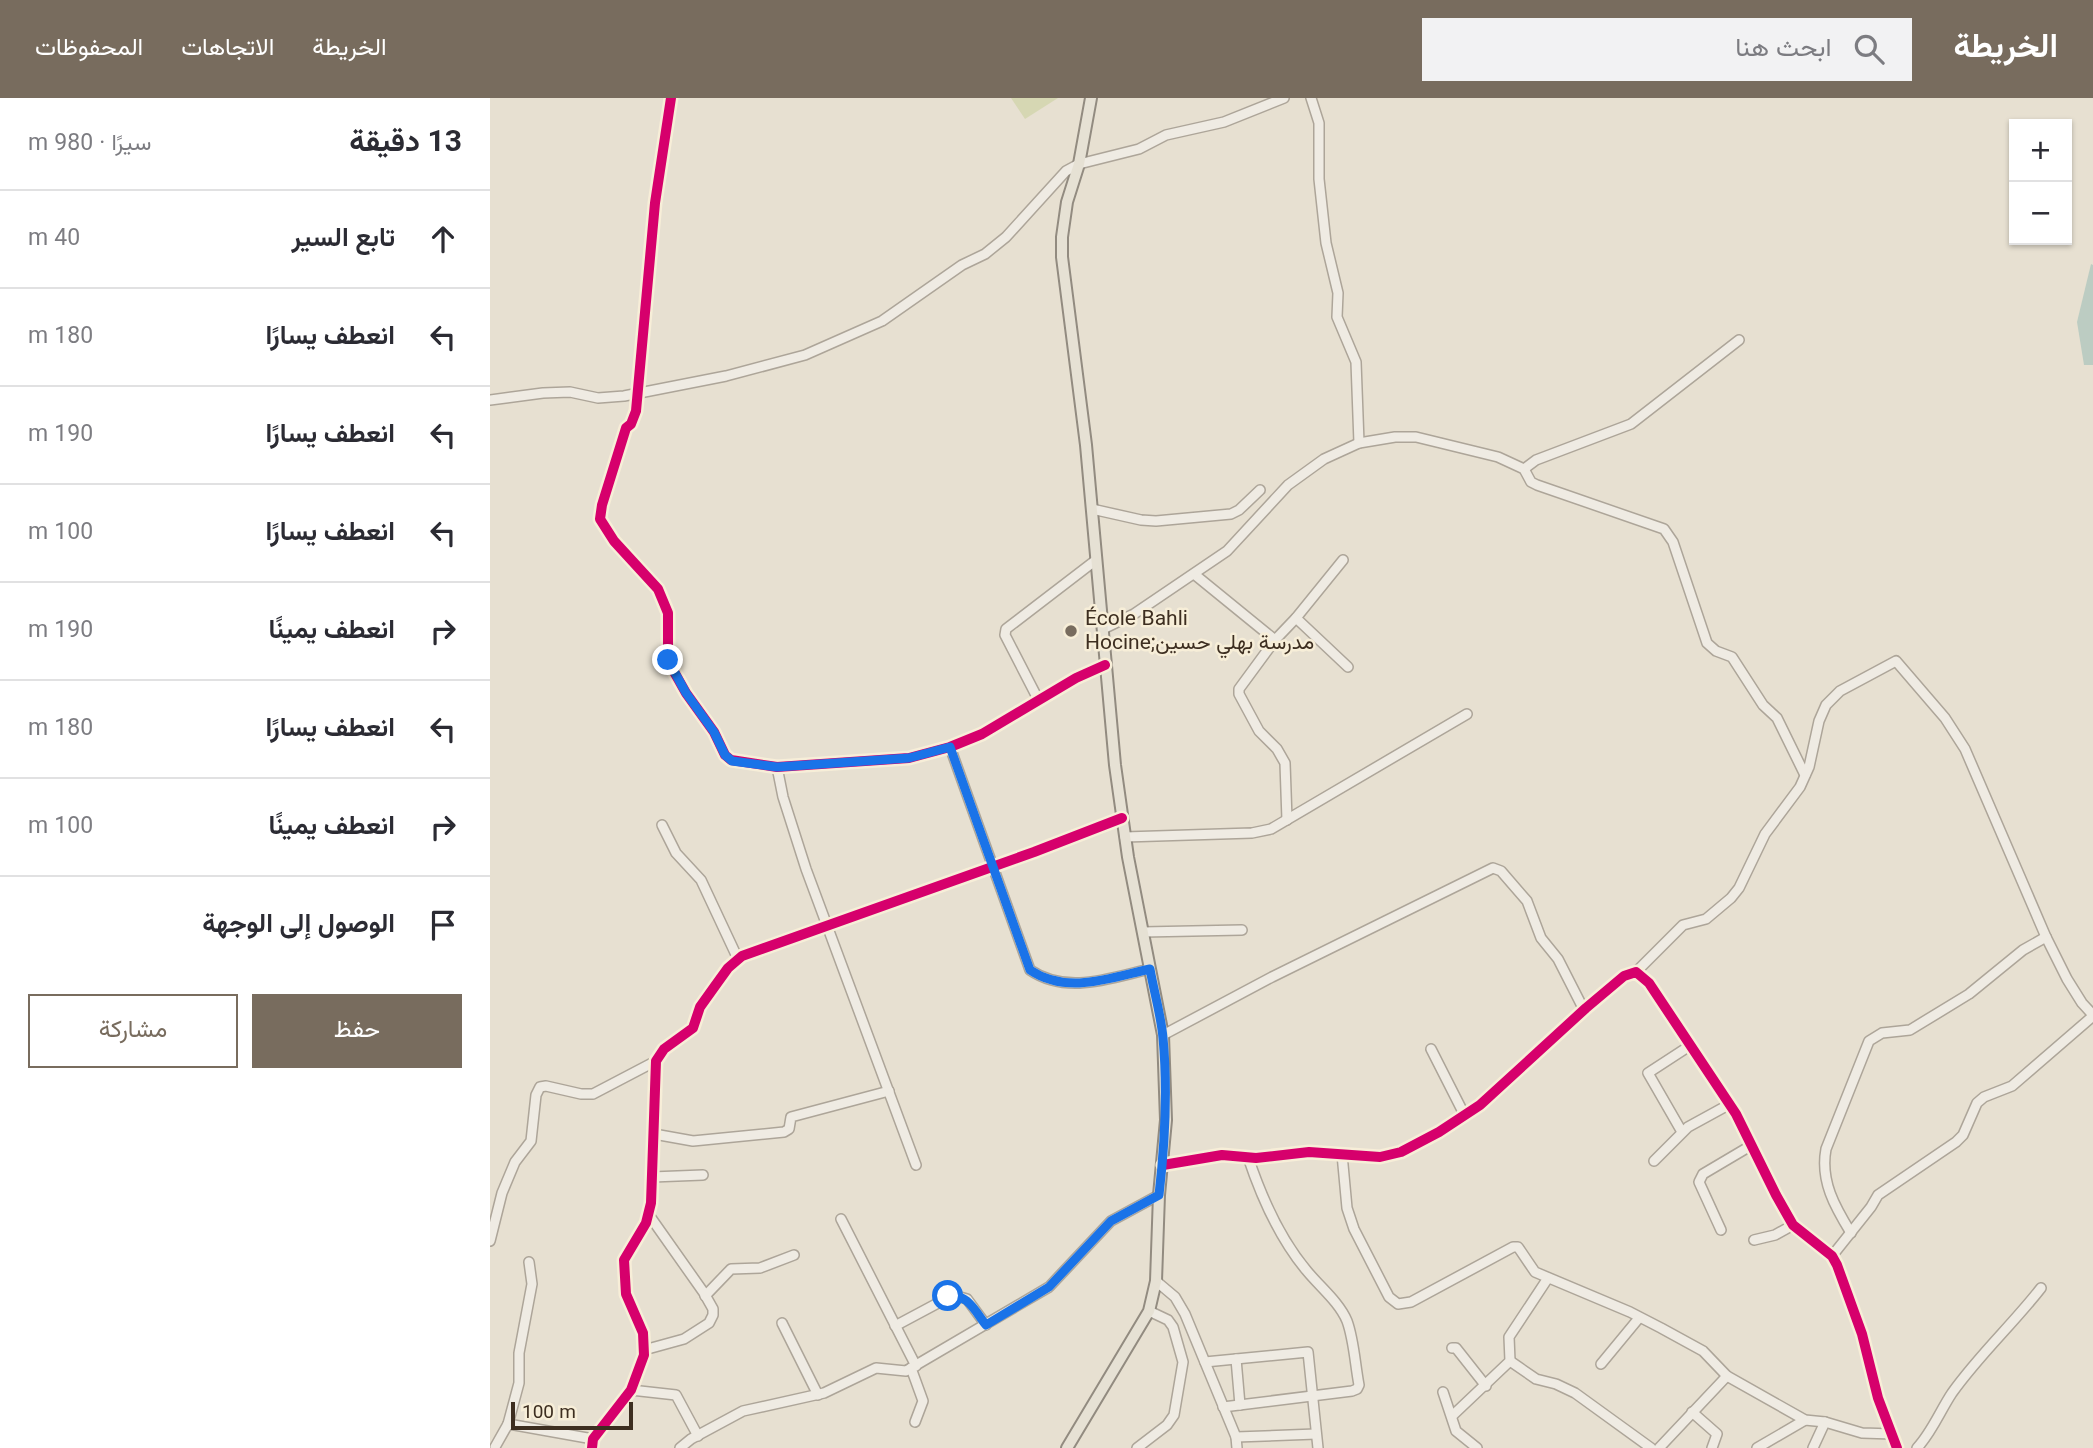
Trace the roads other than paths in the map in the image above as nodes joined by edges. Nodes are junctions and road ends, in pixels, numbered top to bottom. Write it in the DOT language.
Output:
graph roads {
  1 [pos="671,98"];
  2 [pos="1091,98"];
  3 [pos="1284,98"];
  4 [pos="1311,98"];
  5 [pos="1079,164"];
  6 [pos="1739,340"];
  7 [pos="638,393"];
  8 [pos="490,400"];
  9 [pos="1359,443"];
  10 [pos="1524,469"];
  11 [pos="1260,490"];
  12 [pos="1092,509"];
  13 [pos="1096,559"];
  14 [pos="1343,560"];
  15 [pos="1194,574"];
  16 [pos="1296,618"];
  17 [pos="1102,629"];
  18 [pos="1275,640"];
  19 [pos="1105,665"];
  20 [pos="1348,667"];
  21 [pos="1039,701"];
  22 [pos="1466,715"];
  23 [pos="950,747"];
  24 [pos="777,767"];
  25 [pos="1805,775"];
  26 [pos="1122,818"];
  27 [pos="1287,820"];
  28 [pos="662,825"];
  29 [pos="1125,837"];
  30 [pos="994,865"];
  31 [pos="826,926"];
  32 [pos="1242,930"];
  33 [pos="1143,932"];
  34 [pos="2046,937"];
  35 [pos="738,959"];
  36 [pos="1150,969"];
  37 [pos="1636,972"];
  38 [pos="1584,1010"];
  39 [pos="2093,1016"];
  40 [pos="1163,1035"];
  41 [pos="1691,1045"];
  42 [pos="1431,1049"];
  43 [pos="656,1061"];
  44 [pos="889,1091"];
  45 [pos="1730,1104"];
  46 [pos="1465,1116"];
  47 [pos="1682,1132"];
  48 [pos="654,1134"];
  49 [pos="1752,1145"];
  50 [pos="1342,1154"];
  51 [pos="1248,1157"];
  52 [pos="1654,1161"];
  53 [pos="916,1165"];
  54 [pos="1163,1165"];
  55 [pos="702,1175"];
  56 [pos="652,1177"];
  57 [pos="1159,1195"];
  58 [pos="649,1214"];
  59 [pos="841,1219"];
  60 [pos="1793,1225"];
  61 [pos="1721,1230"];
  62 [pos="1851,1233"];
  63 [pos="1754,1240"];
  64 [pos="490,1241"];
  65 [pos="794,1255"];
  66 [pos="1832,1256"];
  67 [pos="529,1262"];
  68 [pos="1548,1278"];
  69 [pos="1156,1282"];
  70 [pos="2040,1288"];
  71 [pos="705,1296"];
  72 [pos="1149,1311"];
  73 [pos="1639,1318"];
  74 [pos="782,1323"];
  75 [pos="986,1325"];
  76 [pos="895,1326"];
  77 [pos="1452,1348"];
  78 [pos="644,1350"];
  79 [pos="1236,1359"];
  80 [pos="1510,1361"];
  81 [pos="1205,1362"];
  82 [pos="1601,1364"];
  83 [pos="914,1367"];
  84 [pos="1727,1376"];
  85 [pos="1486,1386"];
  86 [pos="631,1390"];
  87 [pos="1443,1392"];
  88 [pos="818,1395"];
  89 [pos="1313,1395"];
  90 [pos="1240,1405"];
  91 [pos="1223,1407"];
  92 [pos="1692,1412"];
  93 [pos="1451,1416"];
  94 [pos="1805,1420"];
  95 [pos="915,1422"];
  96 [pos="1825,1422"];
  97 [pos="508,1424"];
  98 [pos="1316,1434"];
  99 [pos="1893,1434"];
  100 [pos="698,1436"];
  101 [pos="1236,1437"];
  102 [pos="593,1444"];
  103 [pos="494,1446"];
  104 [pos="680,1448"];
  105 [pos="1067,1448"];
  106 [pos="1137,1448"];
  107 [pos="1237,1448"];
  108 [pos="1318,1448"];
  109 [pos="1477,1448"];
  110 [pos="1651,1448"];
  111 [pos="1659,1448"];
  112 [pos="1712,1448"];
  113 [pos="1757,1448"];
  114 [pos="1813,1448"];
  115 [pos="1897,1448"];
  116 [pos="1917,1448"];
  1 -- 7 [label="street"];
  2 -- 5 [label="main road"];
  3 -- 5 [label="street"];
  4 -- 9 [label="street"];
  5 -- 7 [label="street"];
  5 -- 12 [label="main road"];
  6 -- 10 [label="street"];
  7 -- 8 [label="street"];
  7 -- 24 [label="street"];
  9 -- 10 [label="street"];
  9 -- 15 [label="street"];
  10 -- 25 [label="street"];
  11 -- 12 [label="street"];
  12 -- 13 [label="main road"];
  13 -- 17 [label="main road"];
  13 -- 21 [label="street"];
  14 -- 16 [label="street"];
  15 -- 17 [label="street"];
  15 -- 18 [label="street"];
  16 -- 18 [label="street"];
  16 -- 20 [label="street"];
  17 -- 19 [label="main road"];
  18 -- 27 [label="street"];
  19 -- 21 [label="street"];
  19 -- 26 [label="main road"];
  21 -- 23 [label="street"];
  22 -- 27 [label="street"];
  23 -- 24 [label="street"];
  23 -- 30 [label="street"];
  24 -- 31 [label="street"];
  25 -- 34 [label="street"];
  25 -- 37 [label="street"];
  26 -- 29 [label="main road"];
  26 -- 30 [label="street"];
  27 -- 29 [label="street"];
  28 -- 35 [label="street"];
  29 -- 33 [label="main road"];
  30 -- 31 [label="street"];
  30 -- 36 [label="street"];
  31 -- 35 [label="street"];
  31 -- 44 [label="street"];
  32 -- 33 [label="street"];
  33 -- 36 [label="main road"];
  34 -- 39 [label="street"];
  34 -- 62 [label="street"];
  35 -- 43 [label="street"];
  36 -- 40 [label="main road"];
  37 -- 38 [label="street"];
  37 -- 41 [label="street"];
  38 -- 40 [label="street"];
  38 -- 46 [label="street"];
  39 -- 62 [label="street"];
  40 -- 54 [label="main road"];
  41 -- 45 [label="street"];
  41 -- 47 [label="street"];
  42 -- 46 [label="street"];
  43 -- 48 [label="street"];
  43 -- 64 [label="street"];
  44 -- 48 [label="street"];
  44 -- 53 [label="street"];
  45 -- 47 [label="street"];
  45 -- 49 [label="street"];
  46 -- 50 [label="street"];
  47 -- 52 [label="street"];
  48 -- 56 [label="street"];
  49 -- 60 [label="street"];
  49 -- 61 [label="street"];
  50 -- 51 [label="street"];
  50 -- 68 [label="street"];
  51 -- 54 [label="street"];
  51 -- 89 [label="street"];
  54 -- 57 [label="main road"];
  55 -- 56 [label="street"];
  56 -- 58 [label="street"];
  57 -- 69 [label="main road"];
  57 -- 75 [label="street"];
  58 -- 71 [label="street"];
  58 -- 78 [label="street"];
  59 -- 76 [label="street"];
  60 -- 63 [label="street"];
  60 -- 66 [label="street"];
  62 -- 66 [label="street"];
  65 -- 71 [label="street"];
  66 -- 99 [label="street"];
  67 -- 97 [label="street"];
  68 -- 73 [label="street"];
  68 -- 80 [label="street"];
  69 -- 72 [label="main road"];
  69 -- 81 [label="street"];
  70 -- 116 [label="street"];
  71 -- 78 [label="street"];
  72 -- 105 [label="main road"];
  72 -- 106 [label="street"];
  73 -- 82 [label="street"];
  73 -- 84 [label="street"];
  74 -- 88 [label="street"];
  75 -- 76 [label="street"];
  75 -- 83 [label="street"];
  76 -- 83 [label="street"];
  77 -- 85 [label="street"];
  78 -- 86 [label="street"];
  79 -- 81 [label="street"];
  79 -- 89 [label="street"];
  79 -- 90 [label="street"];
  80 -- 85 [label="street"];
  80 -- 110 [label="street"];
  81 -- 91 [label="street"];
  83 -- 88 [label="street"];
  83 -- 95 [label="street"];
  84 -- 92 [label="street"];
  84 -- 94 [label="street"];
  85 -- 93 [label="street"];
  86 -- 100 [label="street"];
  86 -- 102 [label="street"];
  87 -- 93 [label="street"];
  88 -- 100 [label="street"];
  89 -- 90 [label="street"];
  89 -- 98 [label="street"];
  90 -- 91 [label="street"];
  91 -- 101 [label="street"];
  92 -- 111 [label="street"];
  92 -- 112 [label="street"];
  93 -- 109 [label="street"];
  94 -- 96 [label="street"];
  94 -- 113 [label="street"];
  96 -- 99 [label="street"];
  96 -- 114 [label="street"];
  97 -- 102 [label="street"];
  97 -- 103 [label="street"];
  98 -- 101 [label="street"];
  98 -- 108 [label="street"];
  99 -- 115 [label="street"];
  100 -- 104 [label="street"];
  101 -- 107 [label="street"];
}
